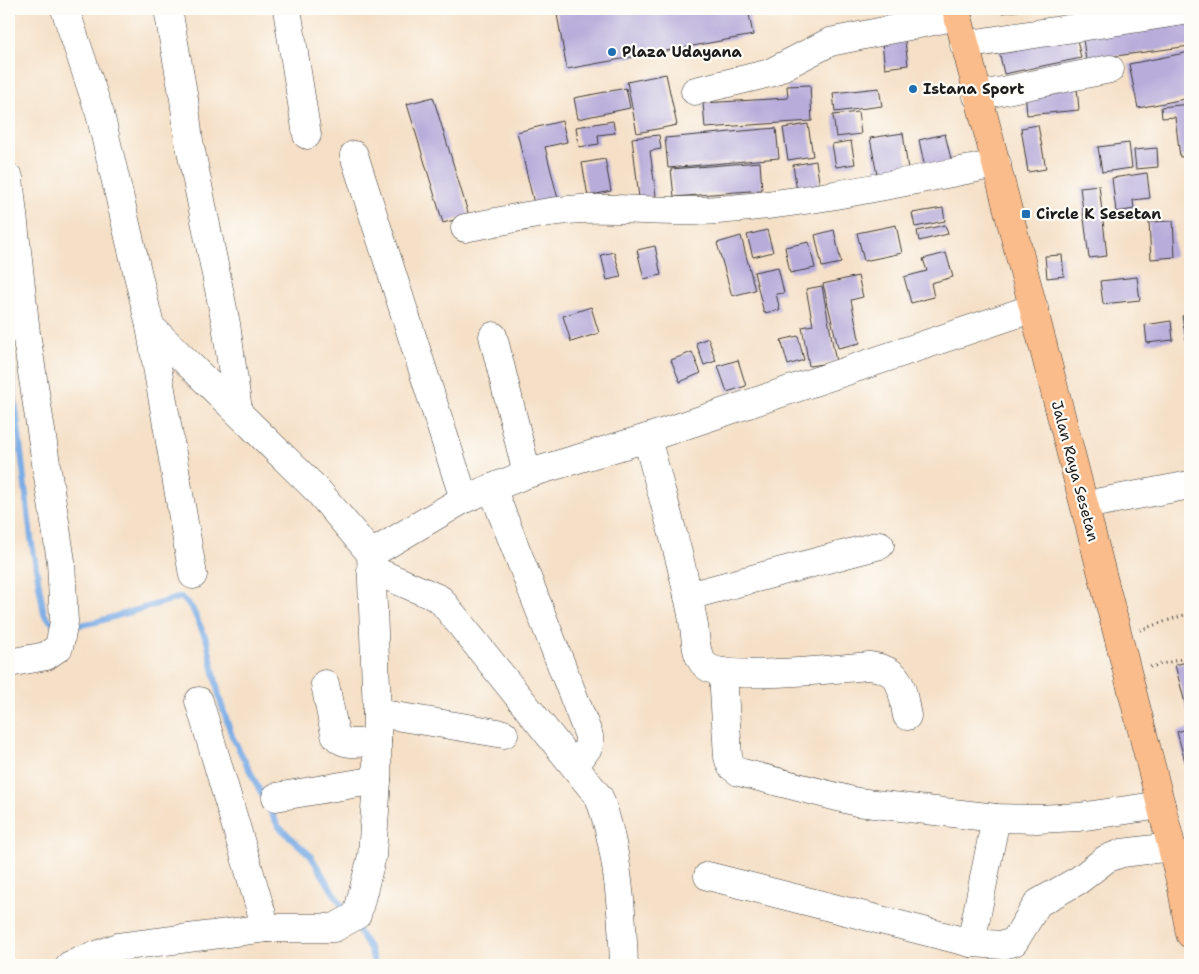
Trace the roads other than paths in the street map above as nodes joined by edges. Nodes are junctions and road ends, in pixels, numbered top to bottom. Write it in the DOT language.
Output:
graph roads {
  1 [pos="65,9"];
  2 [pos="168,9"];
  3 [pos="287,9"];
  4 [pos="1190,10"];
  5 [pos="957,12"];
  6 [pos="964,45"];
  7 [pos="1110,70"];
  8 [pos="695,91"];
  9 [pos="977,96"];
  10 [pos="307,135"];
  11 [pos="354,155"];
  12 [pos="997,164"];
  13 [pos="9,178"];
  14 [pos="465,228"];
  15 [pos="1034,308"];
  16 [pos="150,326"];
  17 [pos="493,336"];
  18 [pos="238,410"];
  19 [pos="647,438"];
  20 [pos="527,474"];
  21 [pos="1190,485"];
  22 [pos="492,488"];
  23 [pos="464,499"];
  24 [pos="1085,505"];
  25 [pos="880,545"];
  26 [pos="371,562"];
  27 [pos="193,575"];
  28 [pos="688,596"];
  29 [pos="9,663"];
  30 [pos="723,672"];
  31 [pos="325,684"];
  32 [pos="199,701"];
  33 [pos="377,713"];
  34 [pos="907,716"];
  35 [pos="504,734"];
  36 [pos="377,741"];
  37 [pos="574,766"];
  38 [pos="377,780"];
  39 [pos="276,797"];
  40 [pos="1160,805"];
  41 [pos="996,818"];
  42 [pos="1171,847"];
  43 [pos="708,876"];
  44 [pos="266,928"];
  45 [pos="1190,934"];
  46 [pos="971,944"];
  47 [pos="70,965"];
  48 [pos="624,965"];
  1 -- 16 [label="street"];
  2 -- 18 [label="street"];
  3 -- 10 [label="street"];
  4 -- 6 [label="street"];
  5 -- 6 [label="main road, Jalan Raya Sesetan"];
  5 -- 8 [label="street"];
  6 -- 9 [label="main road, Jalan Raya Sesetan"];
  7 -- 9 [label="street"];
  9 -- 12 [label="main road, Jalan Raya Sesetan"];
  11 -- 23 [label="street"];
  12 -- 14 [label="street"];
  12 -- 15 [label="main road, Jalan Raya Sesetan"];
  13 -- 29 [label="street"];
  15 -- 19 [label="street"];
  15 -- 24 [label="main road, Jalan Raya Sesetan"];
  16 -- 18 [label="street"];
  16 -- 27 [label="street"];
  17 -- 20 [label="street"];
  18 -- 26 [label="street"];
  19 -- 20 [label="street"];
  19 -- 28 [label="street"];
  20 -- 22 [label="street"];
  21 -- 24 [label="street"];
  22 -- 23 [label="street"];
  22 -- 37 [label="street"];
  23 -- 26 [label="street"];
  24 -- 40 [label="main road, Jalan Raya Sesetan"];
  25 -- 28 [label="street"];
  26 -- 33 [label="street"];
  26 -- 37 [label="street"];
  28 -- 30 [label="street"];
  30 -- 34 [label="street"];
  30 -- 41 [label="street"];
  31 -- 36 [label="street"];
  32 -- 44 [label="street"];
  33 -- 35 [label="street"];
  33 -- 36 [label="street"];
  36 -- 38 [label="street"];
  37 -- 48 [label="street"];
  38 -- 39 [label="street"];
  38 -- 44 [label="street"];
  40 -- 41 [label="street"];
  40 -- 42 [label="main road, Jalan Raya Sesetan"];
  41 -- 46 [label="street"];
  42 -- 45 [label="main road, Jalan Raya Sesetan"];
  42 -- 46 [label="street"];
  43 -- 46 [label="street"];
  44 -- 47 [label="street"];
}
